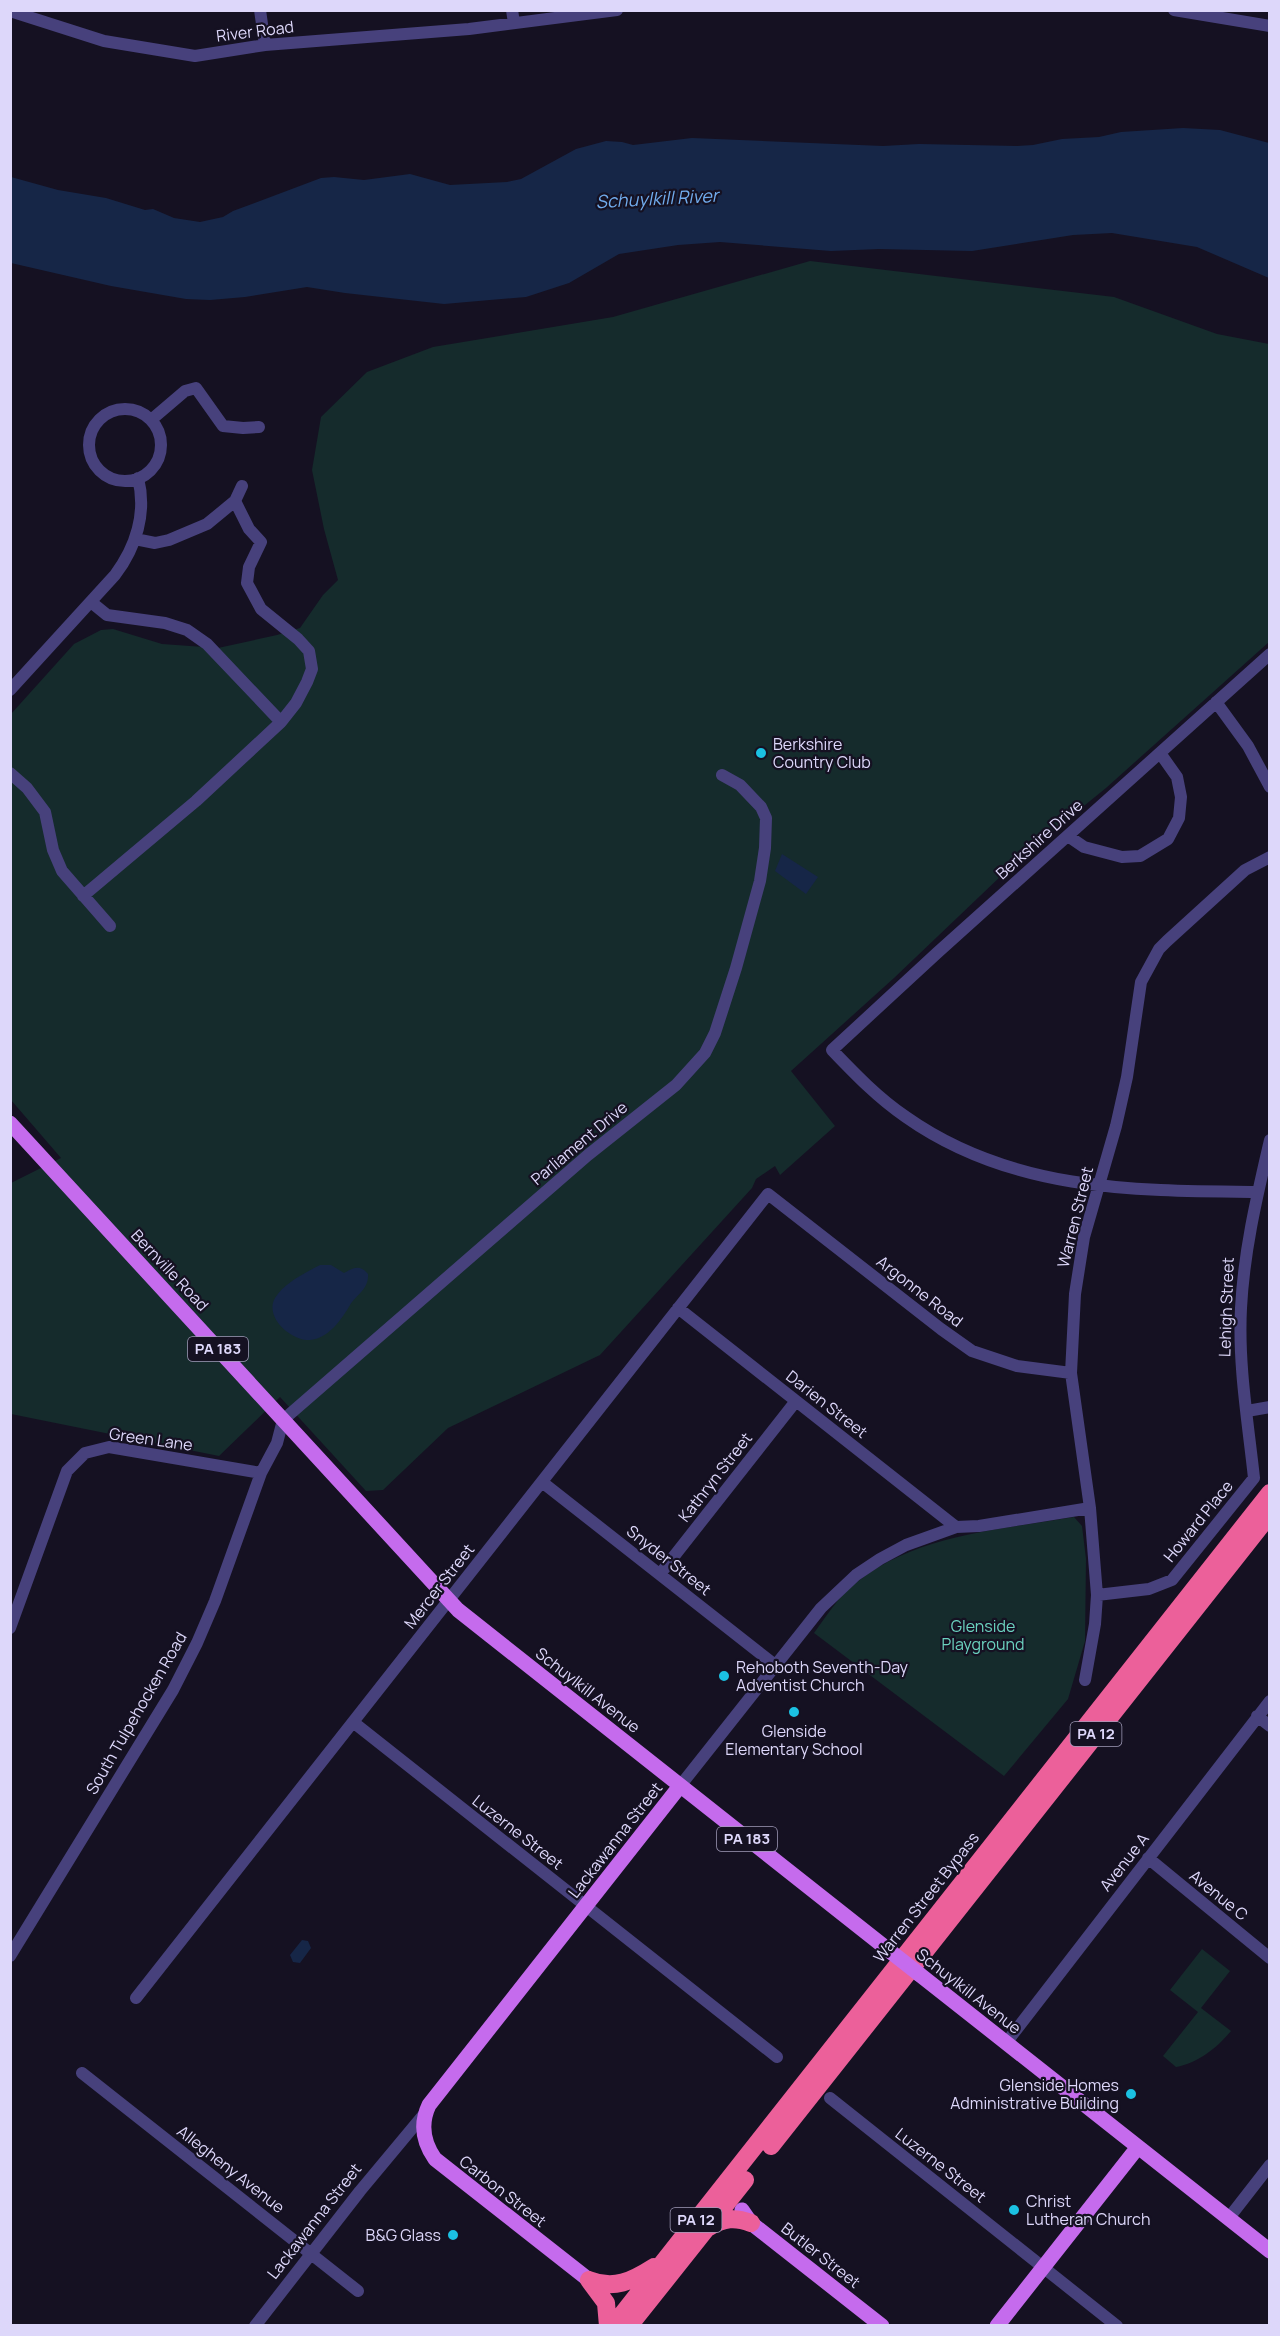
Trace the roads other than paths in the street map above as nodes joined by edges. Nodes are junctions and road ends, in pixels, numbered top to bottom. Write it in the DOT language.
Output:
graph roads {
  1 [pos="10,10"];
  2 [pos="260,10"];
  3 [pos="617,10"];
  4 [pos="1174,10"];
  5 [pos="513,17"];
  6 [pos="1269,26"];
  7 [pos="265,45"];
  8 [pos="151,420"];
  9 [pos="259,427"];
  10 [pos="138,478"];
  11 [pos="242,486"];
  12 [pos="235,501"];
  13 [pos="135,539"];
  14 [pos="91,602"];
  15 [pos="1269,654"];
  16 [pos="10,690"];
  17 [pos="1216,702"];
  18 [pos="280,722"];
  19 [pos="1160,753"];
  20 [pos="10,773"];
  21 [pos="722,775"];
  22 [pos="1269,787"];
  23 [pos="1068,836"];
  24 [pos="1269,857"];
  25 [pos="83,896"];
  26 [pos="110,926"];
  27 [pos="10,1123"];
  28 [pos="1269,1140"];
  29 [pos="1098,1186"];
  30 [pos="1256,1192"];
  31 [pos="768,1194"];
  32 [pos="678,1308"];
  33 [pos="1071,1373"];
  34 [pos="796,1401"];
  35 [pos="1269,1407"];
  36 [pos="1247,1411"];
  37 [pos="283,1420"];
  38 [pos="261,1473"];
  39 [pos="1254,1478"];
  40 [pos="542,1482"];
  41 [pos="1269,1493"];
  42 [pos="1090,1509"];
  43 [pos="1269,1514"];
  44 [pos="956,1527"];
  45 [pos="660,1574"];
  46 [pos="425,1575"];
  47 [pos="1097,1595"];
  48 [pos="449,1600"];
  49 [pos="10,1628"];
  50 [pos="775,1665"];
  51 [pos="1085,1680"];
  52 [pos="1269,1701"];
  53 [pos="1257,1716"];
  54 [pos="353,1722"];
  55 [pos="1269,1726"];
  56 [pos="680,1786"];
  57 [pos="1148,1858"];
  58 [pos="586,1906"];
  59 [pos="10,1956"];
  60 [pos="1269,1958"];
  61 [pos="136,1998"];
  62 [pos="1006,2043"];
  63 [pos="777,2057"];
  64 [pos="82,2073"];
  65 [pos="830,2098"];
  66 [pos="425,2113"];
  67 [pos="1138,2147"];
  68 [pos="1269,2165"];
  69 [pos="735,2182"];
  70 [pos="747,2216"];
  71 [pos="1228,2218"];
  72 [pos="705,2229"];
  73 [pos="1269,2251"];
  74 [pos="311,2254"];
  75 [pos="663,2262"];
  76 [pos="1043,2267"];
  77 [pos="589,2280"];
  78 [pos="358,2291"];
  79 [pos="637,2323"];
  80 [pos="255,2325"];
  81 [pos="611,2325"];
  82 [pos="882,2325"];
  83 [pos="997,2325"];
  84 [pos="1117,2325"];
  1 -- 7 [label="street, River Road"];
  2 -- 7 [label="street"];
  3 -- 5 [label="street, River Road"];
  4 -- 6 [label="street"];
  5 -- 7 [label="street, River Road"];
  8 -- 9 [label="street"];
  8 -- 10 [label="street"];
  8 -- 10 [label="street"];
  10 -- 13 [label="street"];
  11 -- 12 [label="street"];
  12 -- 13 [label="street"];
  12 -- 18 [label="street"];
  13 -- 14 [label="street"];
  14 -- 16 [label="street"];
  14 -- 18 [label="street"];
  15 -- 17 [label="street, Berkshire Drive"];
  17 -- 19 [label="street, Berkshire Drive"];
  17 -- 22 [label="street"];
  18 -- 25 [label="street"];
  19 -- 23 [label="street, Berkshire Drive"];
  19 -- 23 [label="street"];
  20 -- 25 [label="street"];
  21 -- 37 [label="street, Parliament Drive"];
  23 -- 29 [label="street, Berkshire Drive"];
  24 -- 29 [label="street, Warren Street"];
  25 -- 26 [label="street"];
  27 -- 37 [label="main road, Bernville Road / PA 183"];
  28 -- 30 [label="street, Lehigh Street"];
  29 -- 30 [label="street"];
  29 -- 33 [label="street, Warren Street"];
  30 -- 36 [label="street, Lehigh Street"];
  31 -- 32 [label="street, Mercer Street"];
  31 -- 33 [label="street, Argonne Road"];
  32 -- 34 [label="street, Darien Street"];
  32 -- 40 [label="street, Mercer Street"];
  33 -- 42 [label="street, Warren Street"];
  34 -- 44 [label="street, Darien Street"];
  34 -- 45 [label="street, Kathryn Street"];
  35 -- 36 [label="street"];
  36 -- 39 [label="street, Lehigh Street"];
  37 -- 38 [label="street"];
  37 -- 46 [label="main road, Bernville Road / PA 183"];
  38 -- 49 [label="street, Green Lane"];
  38 -- 59 [label="street, South Tulpehocken Road"];
  39 -- 47 [label="street, Howard Place"];
  40 -- 45 [label="street, Snyder Street"];
  40 -- 48 [label="street, Mercer Street"];
  41 -- 69 [label="highway, Warren Street Bypass / PA 12"];
  42 -- 44 [label="street, Lackawanna Street"];
  42 -- 47 [label="street, Warren Street"];
  43 -- 69 [label="highway, Warren Street Bypass / PA 12"];
  44 -- 50 [label="street, Lackawanna Street"];
  45 -- 50 [label="street, Snyder Street"];
  46 -- 48 [label="main road, Schuylkill Avenue / PA 183"];
  47 -- 51 [label="street, Warren Street"];
  48 -- 54 [label="street, Mercer Street"];
  48 -- 56 [label="main road, Schuylkill Avenue / PA 183"];
  50 -- 56 [label="street, Lackawanna Street"];
  52 -- 53 [label="street, Avenue A"];
  53 -- 55 [label="street"];
  53 -- 57 [label="street, Avenue A"];
  54 -- 58 [label="street, Luzerne Street"];
  54 -- 61 [label="street, Mercer Street"];
  56 -- 58 [label="main road, Lackawanna Street"];
  56 -- 62 [label="main road, Schuylkill Avenue / PA 183, bridge"];
  57 -- 60 [label="street, Avenue C"];
  57 -- 62 [label="street, Avenue A"];
  58 -- 63 [label="street, Luzerne Street"];
  58 -- 66 [label="main road, Lackawanna Street"];
  62 -- 67 [label="main road, Schuylkill Avenue / PA 183"];
  64 -- 74 [label="street, Allegheny Avenue"];
  65 -- 76 [label="street, Luzerne Street"];
  66 -- 74 [label="street, Lackawanna Street"];
  66 -- 77 [label="main road, Carbon Street"];
  67 -- 71 [label="main road, Schuylkill Avenue / PA 183"];
  67 -- 76 [label="main road"];
  68 -- 71 [label="street"];
  69 -- 70 [label="highway"];
  69 -- 72 [label="highway, Warren Street Bypass / PA 12"];
  69 -- 75 [label="highway, Warren Street Bypass / PA 12"];
  70 -- 72 [label="highway"];
  70 -- 82 [label="main road, Butler Street"];
  71 -- 73 [label="main road, Schuylkill Avenue / PA 183"];
  72 -- 79 [label="highway, Warren Street Bypass / PA 12"];
  74 -- 78 [label="street, Allegheny Avenue"];
  74 -- 80 [label="street, Lackawanna Street"];
  75 -- 77 [label="highway"];
  75 -- 81 [label="highway, Warren Street Bypass / PA 12"];
  76 -- 83 [label="main road"];
  76 -- 84 [label="street, Luzerne Street"];
  77 -- 81 [label="highway"];
}
